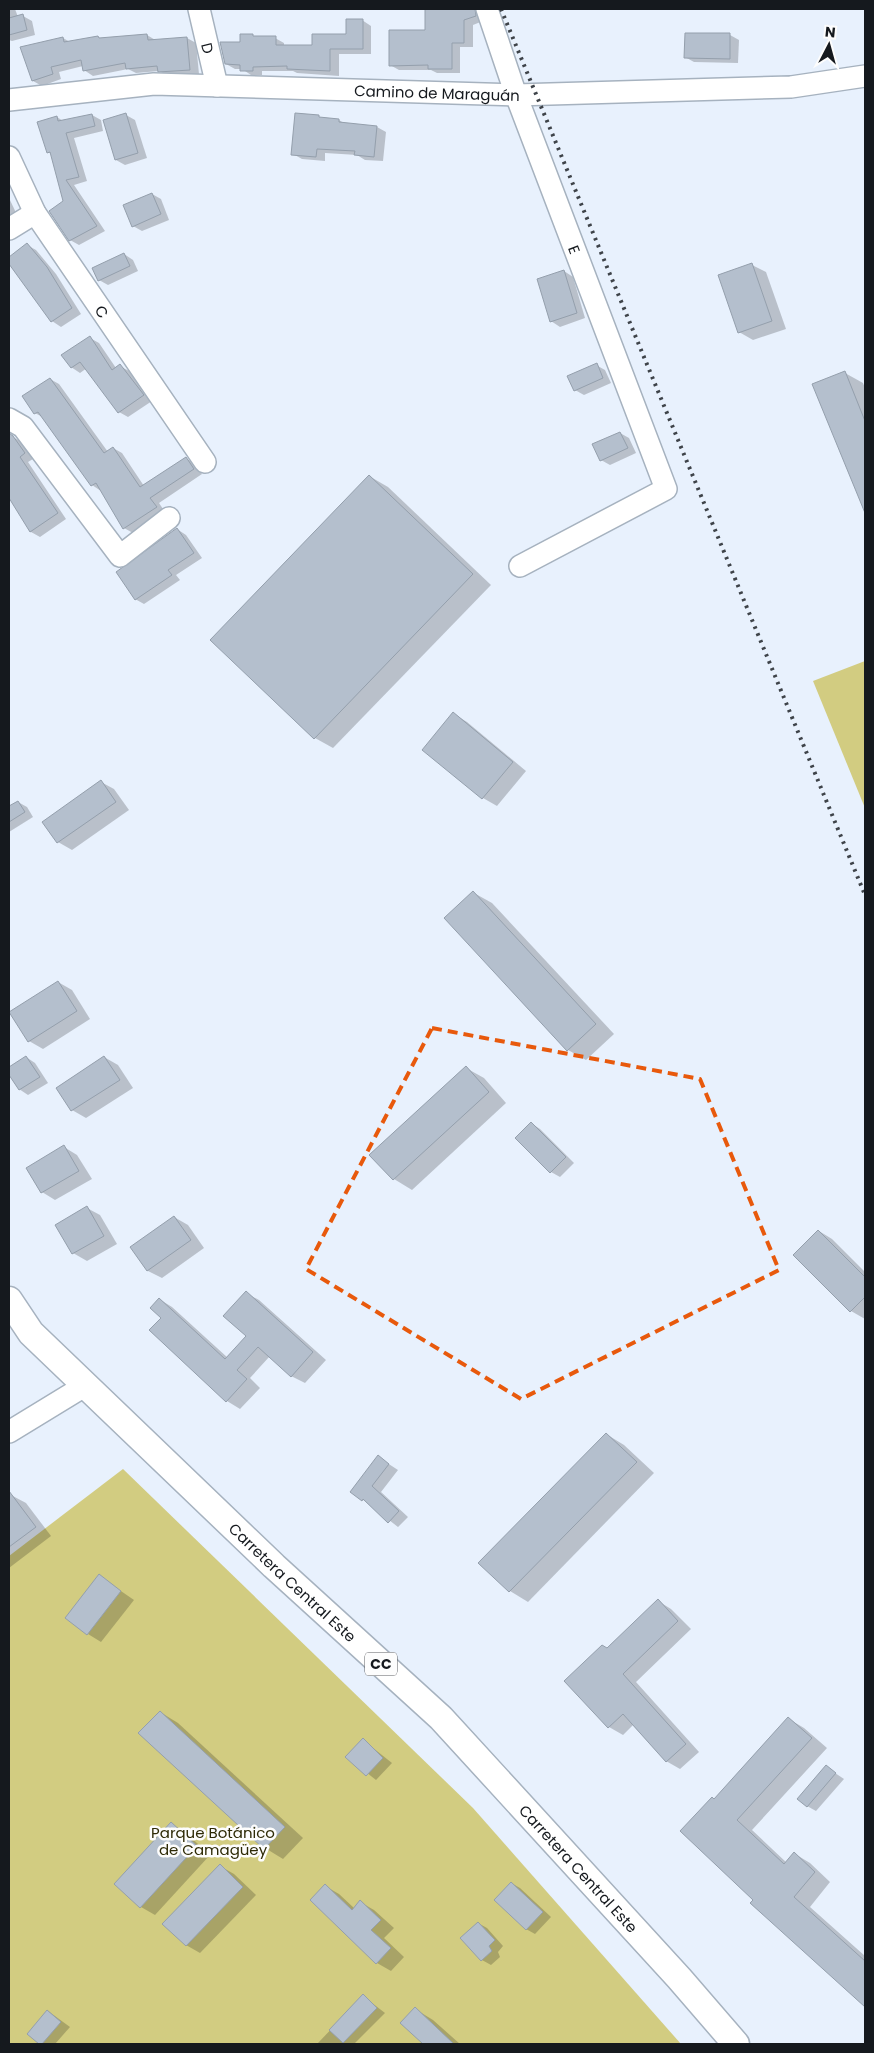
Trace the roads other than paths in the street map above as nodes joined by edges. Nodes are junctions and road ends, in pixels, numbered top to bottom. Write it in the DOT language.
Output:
graph roads {
  1 [pos="200,9"];
  2 [pos="487,9"];
  3 [pos="865,76"];
  4 [pos="217,86"];
  5 [pos="516,95"];
  6 [pos="9,100"];
  7 [pos="9,157"];
  8 [pos="35,213"];
  9 [pos="9,229"];
  10 [pos="9,419"];
  11 [pos="205,462"];
  12 [pos="169,518"];
  13 [pos="520,566"];
  14 [pos="9,1300"];
  15 [pos="86,1385"];
  16 [pos="9,1432"];
  17 [pos="736,2044"];
  1 -- 4 [label="street, D"];
  2 -- 5 [label="street, E"];
  3 -- 5 [label="street, Camino de Maraguán"];
  4 -- 5 [label="street, Camino de Maraguán"];
  4 -- 6 [label="street, Camino de Maraguán"];
  5 -- 13 [label="street, E"];
  7 -- 8 [label="street, C"];
  8 -- 9 [label="street"];
  8 -- 11 [label="street, C"];
  10 -- 12 [label="street"];
  14 -- 15 [label="main road, Carretera Central Este / CC"];
  15 -- 16 [label="street"];
  15 -- 17 [label="main road, Carretera Central Este / CC"];
}
